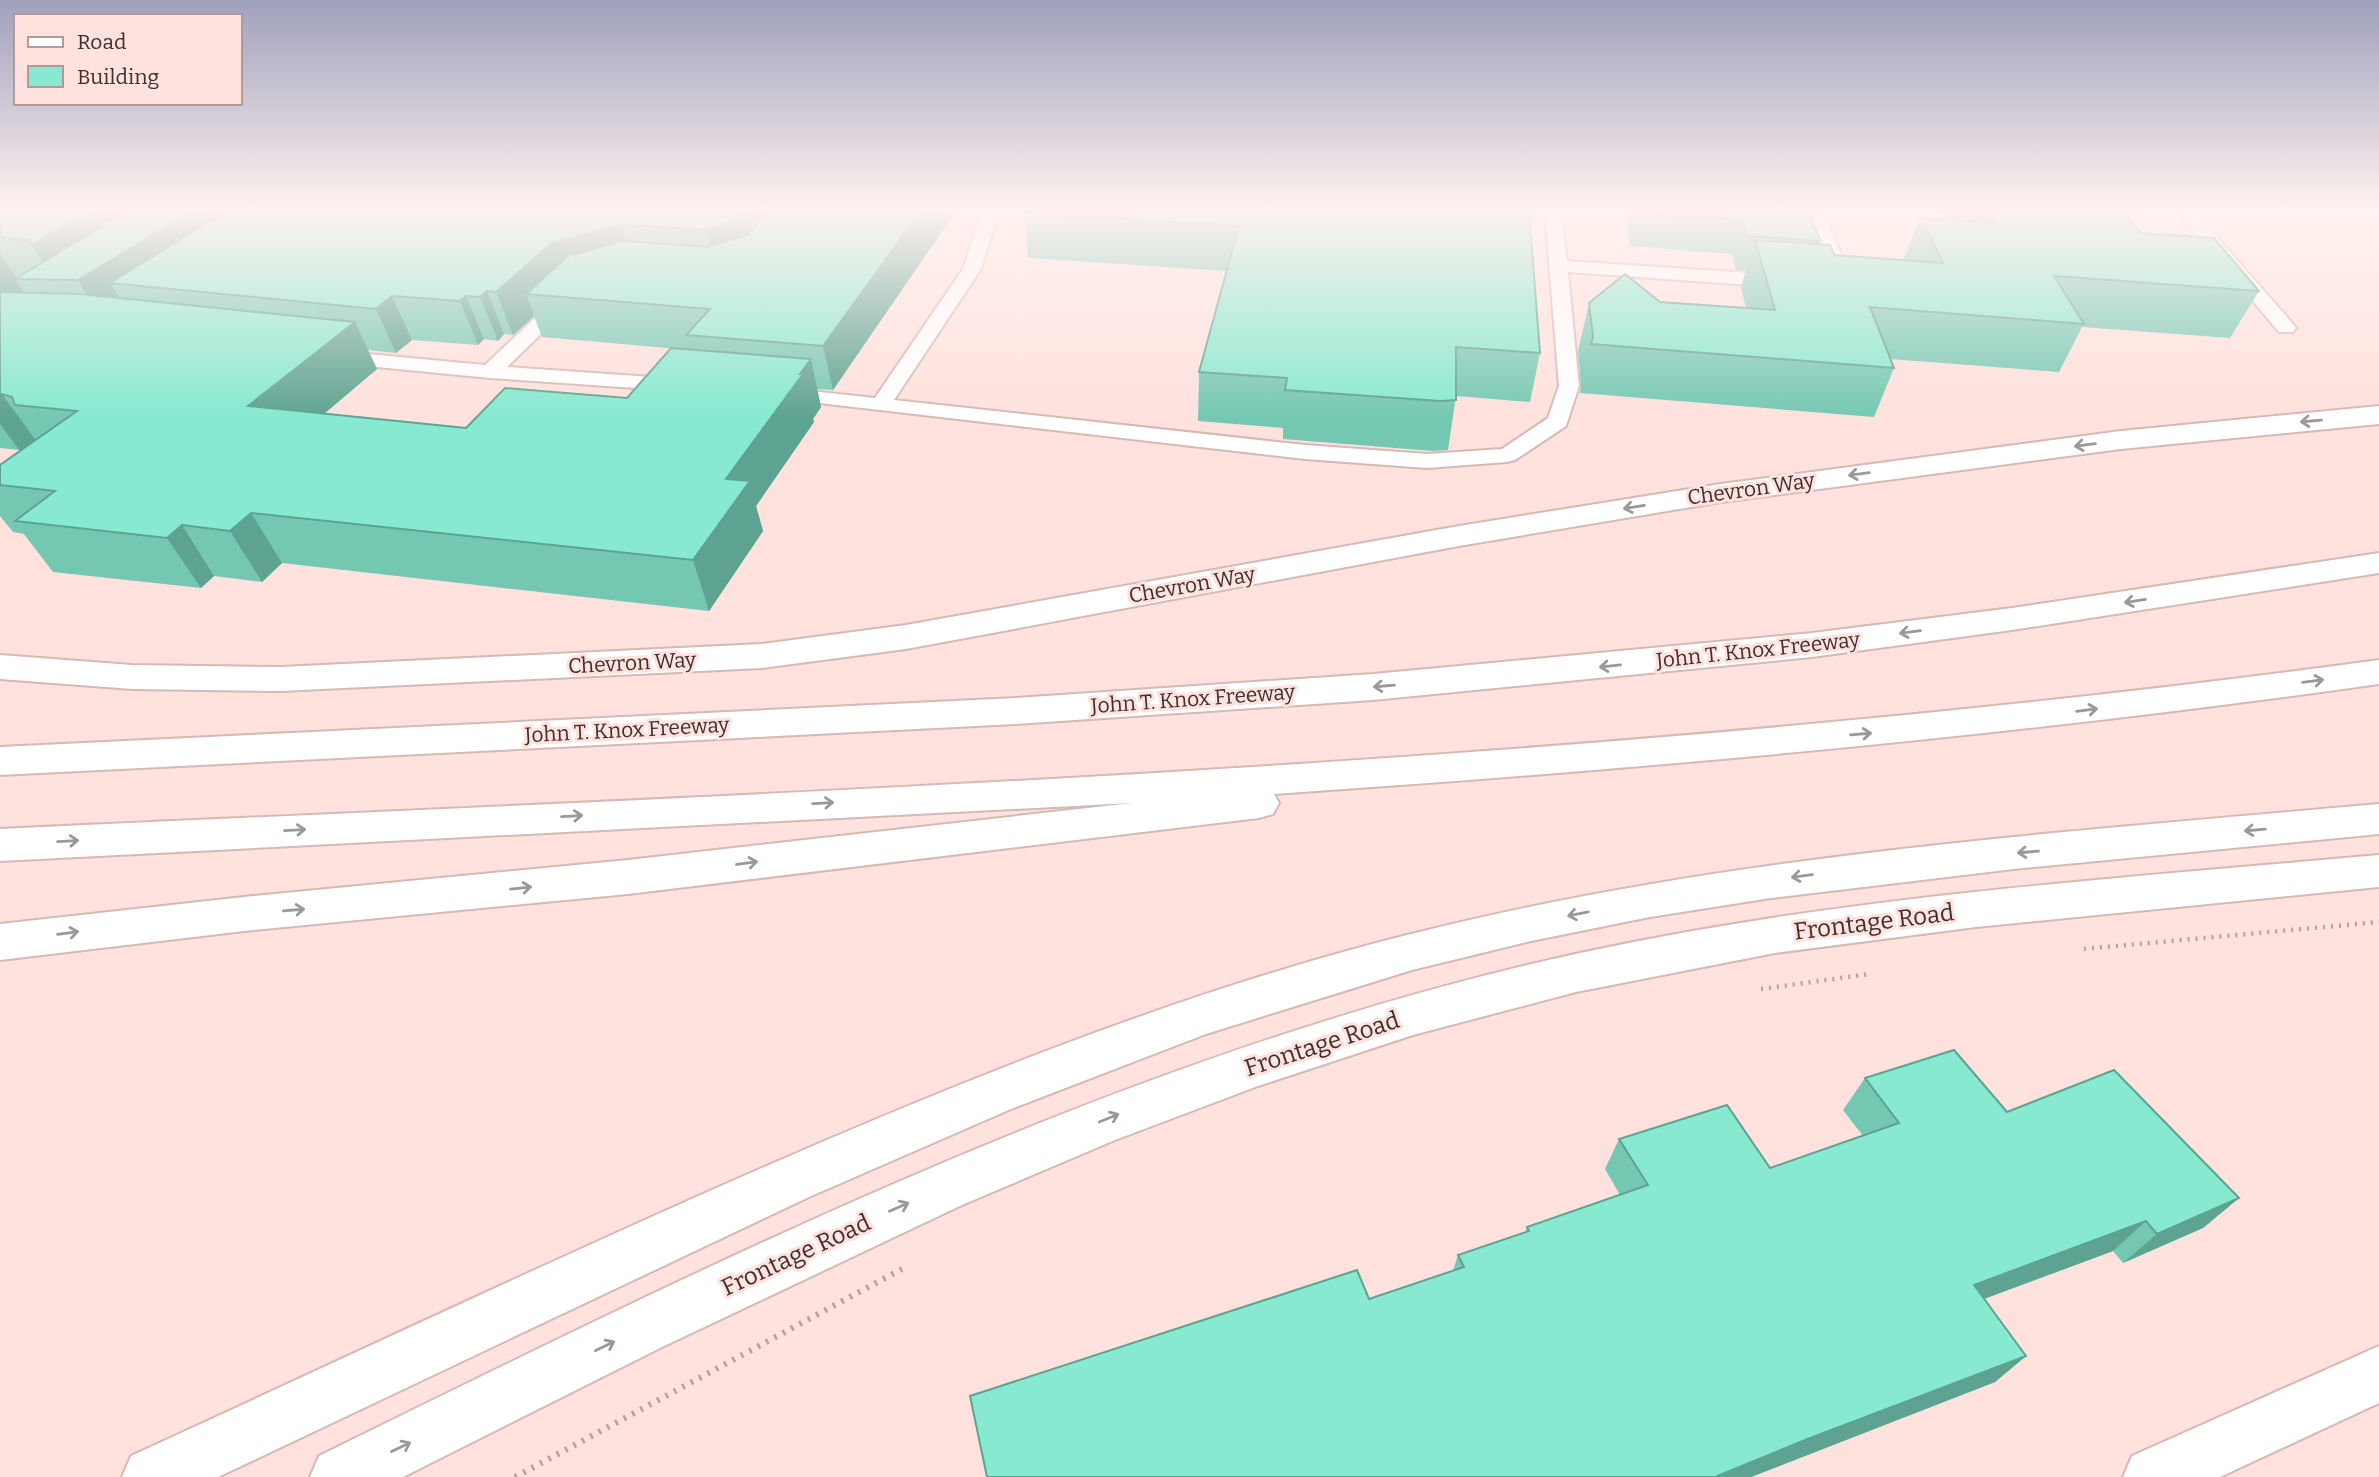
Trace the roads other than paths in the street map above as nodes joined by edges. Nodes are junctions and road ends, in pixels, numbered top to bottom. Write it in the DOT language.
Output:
graph roads {
  1 [pos="966,280"];
  2 [pos="1558,280"];
  3 [pos="1771,280"];
  4 [pos="1842,280"];
  5 [pos="2245,280"];
  6 [pos="1803,282"];
  7 [pos="1830,284"];
  8 [pos="574,292"];
  9 [pos="2286,328"];
  10 [pos="312,354"];
  11 [pos="490,372"];
  12 [pos="705,387"];
  13 [pos="759,391"];
  14 [pos="882,403"];
  15 [pos="2379,415"];
  16 [pos="2379,540"];
  17 [pos="2379,563"];
  18 [pos="2202,590"];
  19 [pos="0,667"];
  20 [pos="2379,672"];
  21 [pos="1793,740"];
  22 [pos="0,761"];
  23 [pos="2379,819"];
  24 [pos="0,845"];
  25 [pos="2379,871"];
  26 [pos="0,942"];
  27 [pos="2379,1374"];
  28 [pos="152,1477"];
  29 [pos="340,1477"];
  30 [pos="2153,1477"];
  1 -- 14 [label="lane"];
  2 -- 14 [label="lane"];
  3 -- 6 [label="lane"];
  4 -- 7 [label="lane"];
  5 -- 9 [label="lane"];
  8 -- 11 [label="lane"];
  10 -- 11 [label="lane"];
  11 -- 12 [label="lane"];
  13 -- 14 [label="lane"];
  15 -- 19 [label="main road, Chevron Way, one-way"];
  16 -- 18 [label="main road"];
  17 -- 18 [label="main road, John T. Knox Freeway"];
  18 -- 22 [label="main road, John T. Knox Freeway, one-way"];
  21 -- 20 [label="main road, one-way"];
  24 -- 21 [label="main road, one-way"];
  26 -- 21 [label="main road, one-way"];
  23 -- 28 [label="main road, one-way"];
  29 -- 25 [label="main road, Frontage Road, one-way"];
  27 -- 30 [label="main road"];
}
